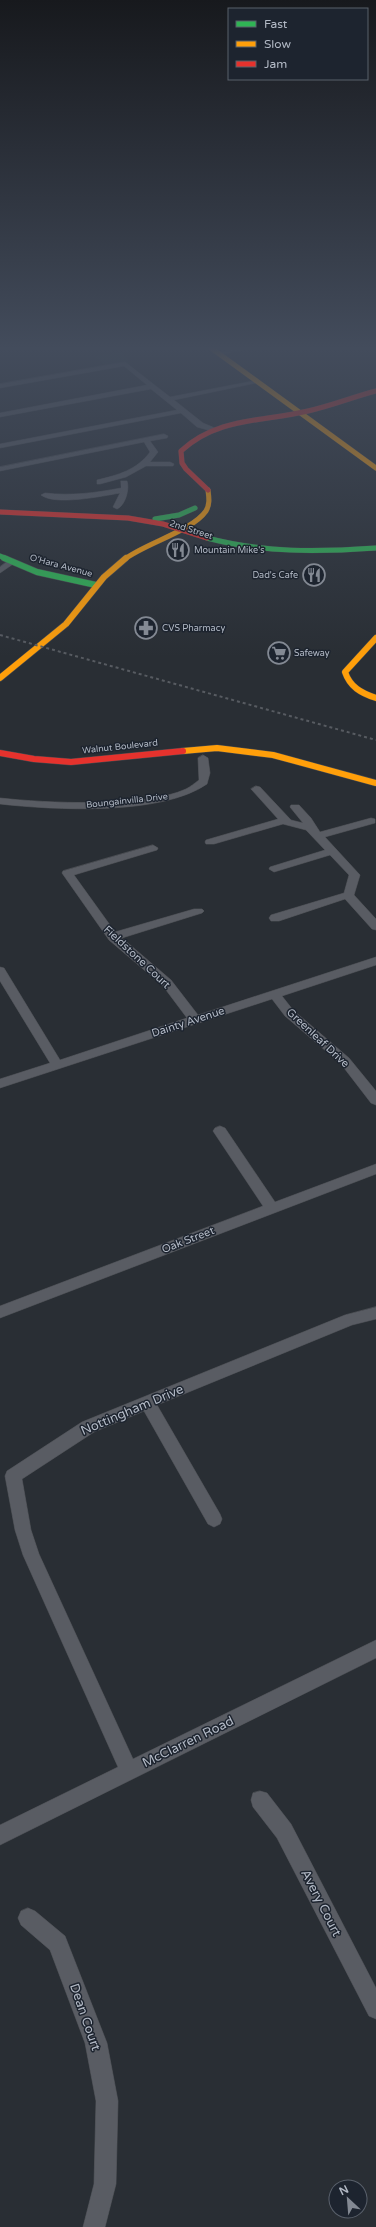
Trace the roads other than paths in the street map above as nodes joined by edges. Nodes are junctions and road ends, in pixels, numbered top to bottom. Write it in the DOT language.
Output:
graph roads {
  1 [pos="101,449"];
  2 [pos="152,449"];
  3 [pos="182,449"];
  4 [pos="350,449"];
  5 [pos="168,459"];
  6 [pos="147,464"];
  7 [pos="376,468"];
  8 [pos="0,469"];
  9 [pos="123,477"];
  10 [pos="100,482"];
  11 [pos="125,490"];
  12 [pos="45,495"];
  13 [pos="196,500"];
  14 [pos="117,507"];
  15 [pos="0,512"];
  16 [pos="0,518"];
  17 [pos="136,520"];
  18 [pos="181,529"];
  19 [pos="170,530"];
  20 [pos="138,540"];
  21 [pos="376,548"];
  22 [pos="376,555"];
  23 [pos="0,556"];
  24 [pos="109,560"];
  25 [pos="12,562"];
  26 [pos="1,569"];
  27 [pos="83,585"];
  28 [pos="94,588"];
  29 [pos="376,638"];
  30 [pos="0,678"];
  31 [pos="376,698"];
  32 [pos="0,753"];
  33 [pos="243,753"];
  34 [pos="203,758"];
  35 [pos="44,770"];
  36 [pos="376,783"];
  37 [pos="256,789"];
  38 [pos="1,803"];
  39 [pos="295,807"];
  40 [pos="286,820"];
  41 [pos="371,820"];
  42 [pos="314,832"];
  43 [pos="210,842"];
  44 [pos="153,848"];
  45 [pos="333,851"];
  46 [pos="274,869"];
  47 [pos="348,896"];
  48 [pos="198,911"];
  49 [pos="275,918"];
  50 [pos="376,926"];
  51 [pos="113,937"];
  52 [pos="376,961"];
  53 [pos="0,971"];
  54 [pos="274,994"];
  55 [pos="196,1020"];
  56 [pos="57,1065"];
  57 [pos="0,1084"];
  58 [pos="376,1100"];
  59 [pos="220,1130"];
  60 [pos="376,1169"];
  61 [pos="272,1208"];
  62 [pos="0,1312"];
  63 [pos="376,1313"];
  64 [pos="148,1404"];
  65 [pos="214,1519"];
  66 [pos="376,1649"];
  67 [pos="129,1771"];
  68 [pos="260,1800"];
  69 [pos="0,1835"];
  70 [pos="28,1918"];
  71 [pos="376,2009"];
  72 [pos="94,2227"];
  1 -- 8 [label="street"];
  2 -- 6 [label="street"];
  3 -- 18 [label="street"];
  4 -- 7 [label="street"];
  5 -- 6 [label="street"];
  5 -- 13 [label="street"];
  6 -- 9 [label="street"];
  9 -- 10 [label="street"];
  9 -- 11 [label="street"];
  11 -- 12 [label="street"];
  11 -- 14 [label="street"];
  13 -- 17 [label="street"];
  13 -- 19 [label="street"];
  15 -- 17 [label="street"];
  16 -- 19 [label="street, 2nd Street"];
  17 -- 19 [label="street"];
  18 -- 19 [label="street, 2nd Street"];
  18 -- 21 [label="street, 2nd Street"];
  19 -- 22 [label="street, 2nd Street"];
  19 -- 28 [label="street"];
  20 -- 24 [label="street"];
  23 -- 25 [label="street, O'Hara Avenue"];
  25 -- 26 [label="street"];
  25 -- 27 [label="street, O'Hara Avenue"];
  26 -- 27 [label="street, O'Hara Avenue"];
  27 -- 28 [label="street, O'Hara Avenue"];
  28 -- 30 [label="street"];
  29 -- 31 [label="street"];
  32 -- 33 [label="street, Walnut Boulevard"];
  33 -- 34 [label="street, Walnut Boulevard"];
  33 -- 36 [label="street, Walnut Boulevard"];
  34 -- 35 [label="street, Walnut Boulevard"];
  34 -- 38 [label="street, Boungainvilla Drive"];
  37 -- 40 [label="street"];
  39 -- 42 [label="street"];
  40 -- 42 [label="street"];
  40 -- 43 [label="street"];
  41 -- 42 [label="street"];
  42 -- 45 [label="street"];
  44 -- 51 [label="street, Fieldstone Court"];
  45 -- 46 [label="street"];
  45 -- 47 [label="street"];
  47 -- 49 [label="street"];
  47 -- 50 [label="street"];
  48 -- 51 [label="street"];
  51 -- 55 [label="street, Fieldstone Court"];
  52 -- 54 [label="street, Dainty Avenue"];
  53 -- 56 [label="street"];
  54 -- 55 [label="street, Dainty Avenue"];
  54 -- 58 [label="street, Greenleaf Drive"];
  55 -- 56 [label="street, Dainty Avenue"];
  56 -- 57 [label="street, Dainty Avenue"];
  59 -- 61 [label="street"];
  60 -- 61 [label="street, Oak Street"];
  61 -- 62 [label="street, Oak Street"];
  63 -- 64 [label="street, Nottingham Drive"];
  64 -- 65 [label="street"];
  64 -- 67 [label="street, Nottingham Drive"];
  66 -- 67 [label="street, McClarren Road"];
  67 -- 69 [label="street, McClarren Road"];
  68 -- 71 [label="street, Avery Court"];
  70 -- 72 [label="street, Dean Court"];
}
